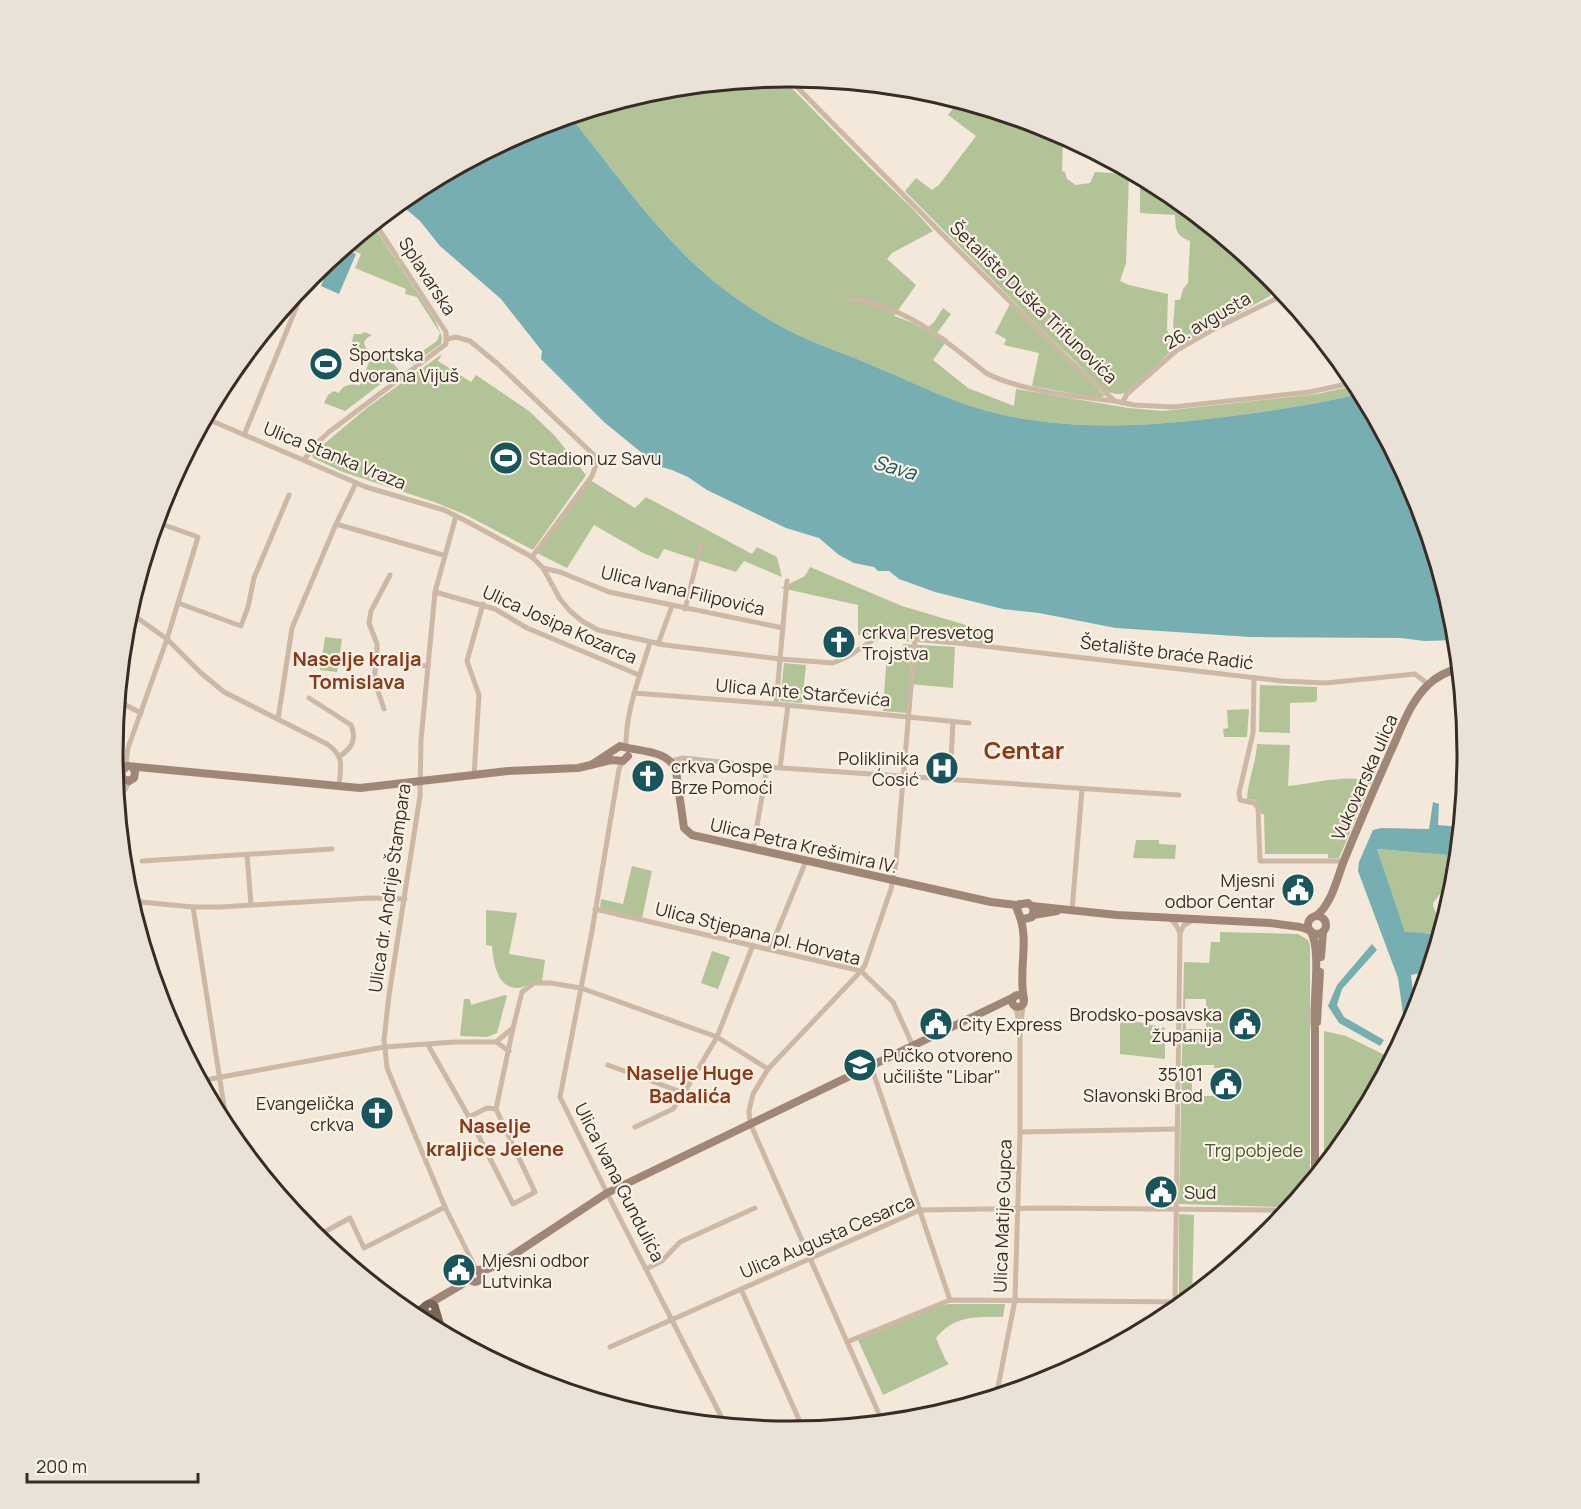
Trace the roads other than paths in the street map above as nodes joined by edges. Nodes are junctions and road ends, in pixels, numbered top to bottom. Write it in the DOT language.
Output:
graph roads {
  1 [pos="797,87"];
  2 [pos="379,229"];
  3 [pos="851,299"];
  4 [pos="1277,299"];
  5 [pos="297,306"];
  6 [pos="447,339"];
  7 [pos="1346,384"];
  8 [pos="1119,402"];
  9 [pos="212,421"];
  10 [pos="244,435"];
  11 [pos="304,460"];
  12 [pos="356,483"];
  13 [pos="289,495"];
  14 [pos="456,516"];
  15 [pos="336,524"];
  16 [pos="164,525"];
  17 [pos="701,544"];
  18 [pos="444,555"];
  19 [pos="532,557"];
  20 [pos="543,568"];
  21 [pos="390,574"];
  22 [pos="787,581"];
  23 [pos="435,592"];
  24 [pos="178,603"];
  25 [pos="483,604"];
  26 [pos="672,606"];
  27 [pos="685,609"];
  28 [pos="137,618"];
  29 [pos="783,628"];
  30 [pos="167,639"];
  31 [pos="915,640"];
  32 [pos="650,642"];
  33 [pos="658,644"];
  34 [pos="780,659"];
  35 [pos="377,662"];
  36 [pos="428,666"];
  37 [pos="1452,670"];
  38 [pos="639,675"];
  39 [pos="1254,678"];
  40 [pos="1428,684"];
  41 [pos="634,693"];
  42 [pos="309,698"];
  43 [pos="776,704"];
  44 [pos="125,705"];
  45 [pos="788,705"];
  46 [pos="384,709"];
  47 [pos="141,714"];
  48 [pos="909,717"];
  49 [pos="278,719"];
  50 [pos="953,723"];
  51 [pos="969,723"];
  52 [pos="621,754"];
  53 [pos="340,756"];
  54 [pos="670,760"];
  55 [pos="767,767"];
  56 [pos="780,768"];
  57 [pos="125,773"];
  58 [pos="474,775"];
  59 [pos="904,776"];
  60 [pos="950,780"];
  61 [pos="420,783"];
  62 [pos="339,788"];
  63 [pos="1082,789"];
  64 [pos="1179,795"];
  65 [pos="332,849"];
  66 [pos="753,849"];
  67 [pos="247,855"];
  68 [pos="142,861"];
  69 [pos="806,861"];
  70 [pos="1344,861"];
  71 [pos="893,881"];
  72 [pos="1334,886"];
  73 [pos="405,899"];
  74 [pos="991,902"];
  75 [pos="140,903"];
  76 [pos="1020,904"];
  77 [pos="251,905"];
  78 [pos="1032,906"];
  79 [pos="193,907"];
  80 [pos="595,909"];
  81 [pos="1071,911"];
  82 [pos="1019,916"];
  83 [pos="1032,917"];
  84 [pos="1313,917"];
  85 [pos="1170,918"];
  86 [pos="1195,919"];
  87 [pos="1326,922"];
  88 [pos="1270,923"];
  89 [pos="1310,931"];
  90 [pos="1323,932"];
  91 [pos="1180,933"];
  92 [pos="753,945"];
  93 [pos="1023,945"];
  94 [pos="770,949"];
  95 [pos="861,971"];
  96 [pos="1021,972"];
  97 [pos="581,988"];
  98 [pos="1014,996"];
  99 [pos="1024,1002"];
  100 [pos="1014,1006"];
  101 [pos="986,1010"];
  102 [pos="513,1028"];
  103 [pos="1316,1030"];
  104 [pos="1020,1033"];
  105 [pos="717,1037"];
  106 [pos="496,1042"];
  107 [pos="428,1045"];
  108 [pos="913,1046"];
  109 [pos="384,1047"];
  110 [pos="509,1051"];
  111 [pos="608,1065"];
  112 [pos="871,1066"];
  113 [pos="768,1069"];
  114 [pos="219,1078"];
  115 [pos="208,1080"];
  116 [pos="684,1093"];
  117 [pos="224,1107"];
  118 [pos="496,1109"];
  119 [pos="469,1118"];
  120 [pos="750,1123"];
  121 [pos="635,1127"];
  122 [pos="1177,1129"];
  123 [pos="1020,1132"];
  124 [pos="1315,1167"];
  125 [pos="607,1193"];
  126 [pos="445,1207"];
  127 [pos="755,1208"];
  128 [pos="1016,1209"];
  129 [pos="1176,1209"];
  130 [pos="1275,1209"];
  131 [pos="920,1210"];
  132 [pos="325,1232"];
  133 [pos="810,1259"];
  134 [pos="646,1269"];
  135 [pos="475,1275"];
  136 [pos="741,1289"];
  137 [pos="950,1300"];
  138 [pos="1015,1300"];
  139 [pos="1175,1300"];
  140 [pos="1172,1302"];
  141 [pos="431,1310"];
  142 [pos="424,1313"];
  143 [pos="436,1320"];
  144 [pos="672,1320"];
  145 [pos="847,1342"];
  146 [pos="610,1347"];
  147 [pos="998,1389"];
  148 [pos="879,1416"];
  149 [pos="722,1418"];
  150 [pos="800,1422"];
  1 -- 8 [label="street, Šetalište Duška Trifunovića"];
  2 -- 6 [label="street, Splavarska"];
  3 -- 8 [label="street"];
  4 -- 8 [label="street, 26. avgusta"];
  5 -- 10 [label="street"];
  6 -- 11 [label="street, Splavarska"];
  6 -- 19 [label="street"];
  7 -- 8 [label="street, Šetalište Duška Trifunovića"];
  9 -- 10 [label="street, Ulica Stanka Vraza"];
  10 -- 11 [label="street, Ulica Stanka Vraza"];
  11 -- 12 [label="street, Ulica Stanka Vraza"];
  12 -- 14 [label="street, Ulica Stanka Vraza"];
  12 -- 15 [label="street"];
  13 -- 24 [label="street"];
  14 -- 18 [label="street, Ulica dr. Andrije Štampara"];
  14 -- 19 [label="street, Ulica Stanka Vraza"];
  15 -- 18 [label="street"];
  15 -- 49 [label="street"];
  16 -- 24 [label="street"];
  17 -- 27 [label="street"];
  18 -- 23 [label="street, Ulica dr. Andrije Štampara"];
  19 -- 20 [label="street, Ulica Stanka Vraza"];
  20 -- 26 [label="street, Ulica Ivana Filipovića"];
  20 -- 32 [label="street, Šetalište braće Radić"];
  21 -- 35 [label="street"];
  22 -- 29 [label="street"];
  23 -- 25 [label="street, Ulica Josipa Kozarca"];
  23 -- 36 [label="street, Ulica dr. Andrije Štampara"];
  24 -- 30 [label="street"];
  25 -- 38 [label="street, Ulica Josipa Kozarca"];
  25 -- 58 [label="street"];
  26 -- 27 [label="street, Ulica Ivana Filipovića"];
  26 -- 33 [label="street"];
  27 -- 29 [label="street, Ulica Ivana Filipovića"];
  28 -- 30 [label="street"];
  29 -- 34 [label="street"];
  30 -- 47 [label="street"];
  30 -- 49 [label="street"];
  31 -- 34 [label="street, Šetalište braće Radić"];
  31 -- 39 [label="street, Šetalište braće Radić"];
  31 -- 48 [label="street"];
  32 -- 33 [label="street, Šetalište braće Radić"];
  32 -- 38 [label="street, Ulica Ivana Gundulića"];
  33 -- 34 [label="street, Šetalište braće Radić"];
  34 -- 43 [label="street"];
  35 -- 36 [label="street"];
  35 -- 46 [label="street"];
  36 -- 61 [label="street, Ulica dr. Andrije Štampara"];
  37 -- 40 [label="main road"];
  38 -- 41 [label="street, Ulica Ivana Gundulića"];
  39 -- 40 [label="street, Šetalište braće Radić"];
  39 -- 70 [label="street"];
  40 -- 70 [label="main road, Vukovarska ulica"];
  41 -- 43 [label="street, Ulica Ante Starčevića"];
  41 -- 52 [label="street, Ulica Ivana Gundulića"];
  42 -- 53 [label="street"];
  43 -- 45 [label="street, Ulica Ante Starčevića"];
  44 -- 47 [label="street"];
  45 -- 48 [label="street, Ulica Ante Starčevića"];
  45 -- 56 [label="street"];
  47 -- 57 [label="street"];
  48 -- 50 [label="street, Ulica Ante Starčevića"];
  48 -- 59 [label="street"];
  49 -- 53 [label="street"];
  50 -- 51 [label="street, Ulica Ante Starčevića"];
  50 -- 60 [label="street"];
  52 -- 54 [label="main road"];
  52 -- 58 [label="main road"];
  52 -- 80 [label="street, Ulica Ivana Gundulića"];
  53 -- 62 [label="street"];
  54 -- 55 [label="street"];
  54 -- 66 [label="main road, Ulica Petra Krešimira IV."];
  55 -- 56 [label="street"];
  55 -- 66 [label="street"];
  56 -- 59 [label="street"];
  57 -- 62 [label="main road"];
  58 -- 61 [label="main road"];
  59 -- 60 [label="street"];
  59 -- 71 [label="street"];
  60 -- 63 [label="street"];
  61 -- 62 [label="main road"];
  61 -- 73 [label="street, Ulica dr. Andrije Štampara"];
  63 -- 64 [label="street"];
  63 -- 81 [label="street"];
  65 -- 67 [label="street"];
  66 -- 69 [label="main road, Ulica Petra Krešimira IV."];
  67 -- 68 [label="street"];
  67 -- 77 [label="street"];
  69 -- 71 [label="main road, Ulica Petra Krešimira IV."];
  69 -- 94 [label="street"];
  70 -- 72 [label="main road, Vukovarska ulica"];
  71 -- 74 [label="main road, Ulica Petra Krešimira IV."];
  71 -- 95 [label="street"];
  72 -- 84 [label="main road, Vukovarska ulica"];
  72 -- 87 [label="main road, Vukovarska ulica"];
  73 -- 77 [label="street"];
  73 -- 109 [label="street, Ulica dr. Andrije Štampara"];
  74 -- 76 [label="main road, Ulica Petra Krešimira IV."];
  74 -- 82 [label="main road, Ulica Petra Krešimira IV."];
  75 -- 79 [label="street"];
  76 -- 78 [label="main road"];
  76 -- 82 [label="main road"];
  77 -- 79 [label="street"];
  78 -- 81 [label="main road"];
  78 -- 83 [label="main road"];
  79 -- 114 [label="street"];
  80 -- 92 [label="street, Ulica Stjepana pl. Horvata"];
  80 -- 97 [label="street, Ulica Ivana Gundulića"];
  81 -- 83 [label="main road"];
  81 -- 85 [label="main road"];
  82 -- 83 [label="main road"];
  82 -- 93 [label="main road, Ulica Matije Gupca"];
  83 -- 93 [label="main road, Ulica Matije Gupca"];
  84 -- 87 [label="main road"];
  84 -- 88 [label="main road"];
  84 -- 89 [label="main road"];
  85 -- 86 [label="main road"];
  85 -- 91 [label="street"];
  86 -- 88 [label="main road"];
  86 -- 91 [label="street"];
  87 -- 90 [label="main road"];
  88 -- 89 [label="main road"];
  89 -- 90 [label="main road"];
  89 -- 103 [label="main road"];
  90 -- 103 [label="main road"];
  91 -- 122 [label="street"];
  92 -- 94 [label="street, Ulica Stjepana pl. Horvata"];
  92 -- 105 [label="street"];
  93 -- 96 [label="main road, Ulica Matije Gupca"];
  94 -- 95 [label="street, Ulica Stjepana pl. Horvata"];
  95 -- 108 [label="street, Ulica Stjepana pl. Horvata"];
  95 -- 113 [label="street"];
  96 -- 98 [label="main road, Ulica Matije Gupca"];
  96 -- 99 [label="main road, Ulica Matije Gupca"];
  97 -- 102 [label="street"];
  97 -- 105 [label="street"];
  97 -- 125 [label="street, Ulica Ivana Gundulića"];
  98 -- 99 [label="main road"];
  98 -- 100 [label="main road"];
  98 -- 101 [label="main road"];
  99 -- 100 [label="main road"];
  99 -- 104 [label="street, Ulica Matije Gupca"];
  100 -- 101 [label="main road"];
  100 -- 104 [label="street, Ulica Matije Gupca"];
  101 -- 108 [label="main road"];
  102 -- 106 [label="street"];
  102 -- 110 [label="street"];
  103 -- 124 [label="main road"];
  104 -- 123 [label="street, Ulica Matije Gupca"];
  105 -- 113 [label="street"];
  105 -- 116 [label="street"];
  106 -- 107 [label="street"];
  106 -- 110 [label="street"];
  107 -- 109 [label="street"];
  107 -- 119 [label="street"];
  108 -- 112 [label="main road"];
  109 -- 114 [label="street"];
  109 -- 126 [label="street, Ulica dr. Andrije Štampara"];
  110 -- 118 [label="street"];
  111 -- 116 [label="street"];
  112 -- 120 [label="main road"];
  112 -- 131 [label="street"];
  113 -- 120 [label="street"];
  114 -- 115 [label="street"];
  114 -- 117 [label="street"];
  116 -- 121 [label="street"];
  118 -- 119 [label="street"];
  118 -- 119 [label="street"];
  120 -- 125 [label="main road"];
  120 -- 133 [label="street"];
  122 -- 123 [label="street"];
  122 -- 129 [label="street"];
  123 -- 128 [label="street, Ulica Matije Gupca"];
  125 -- 134 [label="street, Ulica Ivana Gundulića"];
  125 -- 135 [label="main road"];
  126 -- 132 [label="street"];
  126 -- 135 [label="street, Ulica dr. Andrije Štampara"];
  127 -- 134 [label="street"];
  128 -- 129 [label="street, Ulica Augusta Cesarca"];
  128 -- 131 [label="street, Ulica Augusta Cesarca"];
  128 -- 138 [label="street, Ulica Matije Gupca"];
  129 -- 130 [label="street"];
  129 -- 139 [label="street"];
  131 -- 133 [label="street, Ulica Augusta Cesarca"];
  131 -- 137 [label="street"];
  133 -- 136 [label="street, Ulica Augusta Cesarca"];
  133 -- 145 [label="street"];
  134 -- 144 [label="street, Ulica Ivana Gundulića"];
  135 -- 141 [label="main road"];
  136 -- 144 [label="street, Ulica Augusta Cesarca"];
  136 -- 150 [label="street"];
  137 -- 138 [label="street"];
  137 -- 145 [label="street"];
  138 -- 140 [label="street"];
  138 -- 147 [label="street, Ulica Matije Gupca"];
  141 -- 142 [label="main road"];
  141 -- 143 [label="main road"];
  144 -- 146 [label="street, Ulica Augusta Cesarca"];
  144 -- 149 [label="street, Ulica Ivana Gundulića"];
  145 -- 148 [label="street"];
}
